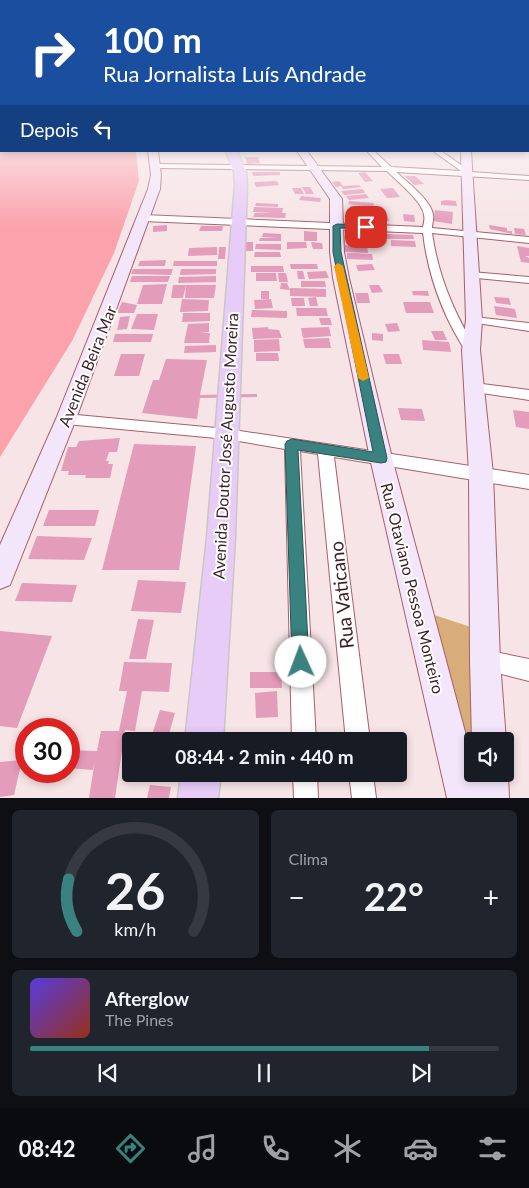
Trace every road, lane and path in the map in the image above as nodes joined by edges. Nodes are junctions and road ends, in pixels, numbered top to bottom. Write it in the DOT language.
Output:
graph roads {
  1 [pos="232,153"];
  2 [pos="304,153"];
  3 [pos="372,153"];
  4 [pos="439,153"];
  5 [pos="466,153"];
  6 [pos="154,159"];
  7 [pos="238,167"];
  8 [pos="316,168"];
  9 [pos="390,169"];
  10 [pos="467,172"];
  11 [pos="529,178"];
  12 [pos="143,218"];
  13 [pos="237,222"];
  14 [pos="337,226"];
  15 [pos="427,230"];
  16 [pos="469,235"];
  17 [pos="529,240"];
  18 [pos="471,275"];
  19 [pos="529,280"];
  20 [pos="474,320"];
  21 [pos="529,327"];
  22 [pos="471,350"];
  23 [pos="474,388"];
  24 [pos="529,395"];
  25 [pos="66,418"];
  26 [pos="227,434"];
  27 [pos="292,444"];
  28 [pos="325,449"];
  29 [pos="381,458"];
  30 [pos="481,474"];
  31 [pos="529,482"];
  32 [pos="0,576"];
  33 [pos="485,661"];
  34 [pos="529,670"];
  35 [pos="205,732"];
  36 [pos="304,732"];
  37 [pos="357,732"];
  38 [pos="488,732"];
  39 [pos="200,782"];
  40 [pos="305,782"];
  41 [pos="362,782"];
  42 [pos="490,782"];
  43 [pos="198,798"];
  44 [pos="306,798"];
  45 [pos="364,798"];
  46 [pos="465,798"];
  47 [pos="491,798"];
  1 -- 7 [label="main road, Avenida Doutor José Augusto Moreira"];
  2 -- 8 [label="main road, Rua Otaviano Pessoa Monteiro"];
  3 -- 9 [label="street"];
  4 -- 10 [label="street"];
  5 -- 10 [label="main road"];
  6 -- 7 [label="street"];
  6 -- 12 [label="main road, Avenida Beira Mar"];
  7 -- 8 [label="street"];
  7 -- 13 [label="main road, Avenida Doutor José Augusto Moreira"];
  8 -- 9 [label="street"];
  8 -- 14 [label="main road, Rua Otaviano Pessoa Monteiro"];
  9 -- 10 [label="street"];
  9 -- 15 [label="street"];
  10 -- 11 [label="street"];
  10 -- 16 [label="main road"];
  12 -- 13 [label="street"];
  12 -- 25 [label="main road, Avenida Beira Mar"];
  13 -- 14 [label="street"];
  13 -- 26 [label="main road, Avenida Doutor José Augusto Moreira"];
  14 -- 15 [label="street"];
  14 -- 29 [label="main road, Rua Otaviano Pessoa Monteiro"];
  15 -- 16 [label="street"];
  15 -- 22 [label="street"];
  16 -- 17 [label="street"];
  16 -- 18 [label="main road"];
  18 -- 19 [label="street"];
  18 -- 20 [label="main road"];
  20 -- 21 [label="street"];
  20 -- 22 [label="main road"];
  22 -- 23 [label="main road"];
  23 -- 24 [label="street"];
  23 -- 30 [label="main road"];
  25 -- 26 [label="street"];
  25 -- 32 [label="main road, Avenida Beira Mar"];
  26 -- 27 [label="street"];
  26 -- 35 [label="main road, Avenida Doutor José Augusto Moreira"];
  27 -- 28 [label="street"];
  27 -- 36 [label="street"];
  28 -- 29 [label="street"];
  28 -- 37 [label="street, Rua Vaticano"];
  29 -- 30 [label="street"];
  29 -- 46 [label="main road, Rua Otaviano Pessoa Monteiro"];
  30 -- 31 [label="street"];
  30 -- 33 [label="main road"];
  33 -- 34 [label="street"];
  33 -- 38 [label="main road"];
  39 -- 43 [label="main road"];
  40 -- 44 [label="street"];
  41 -- 45 [label="street"];
  42 -- 47 [label="main road"];
}
